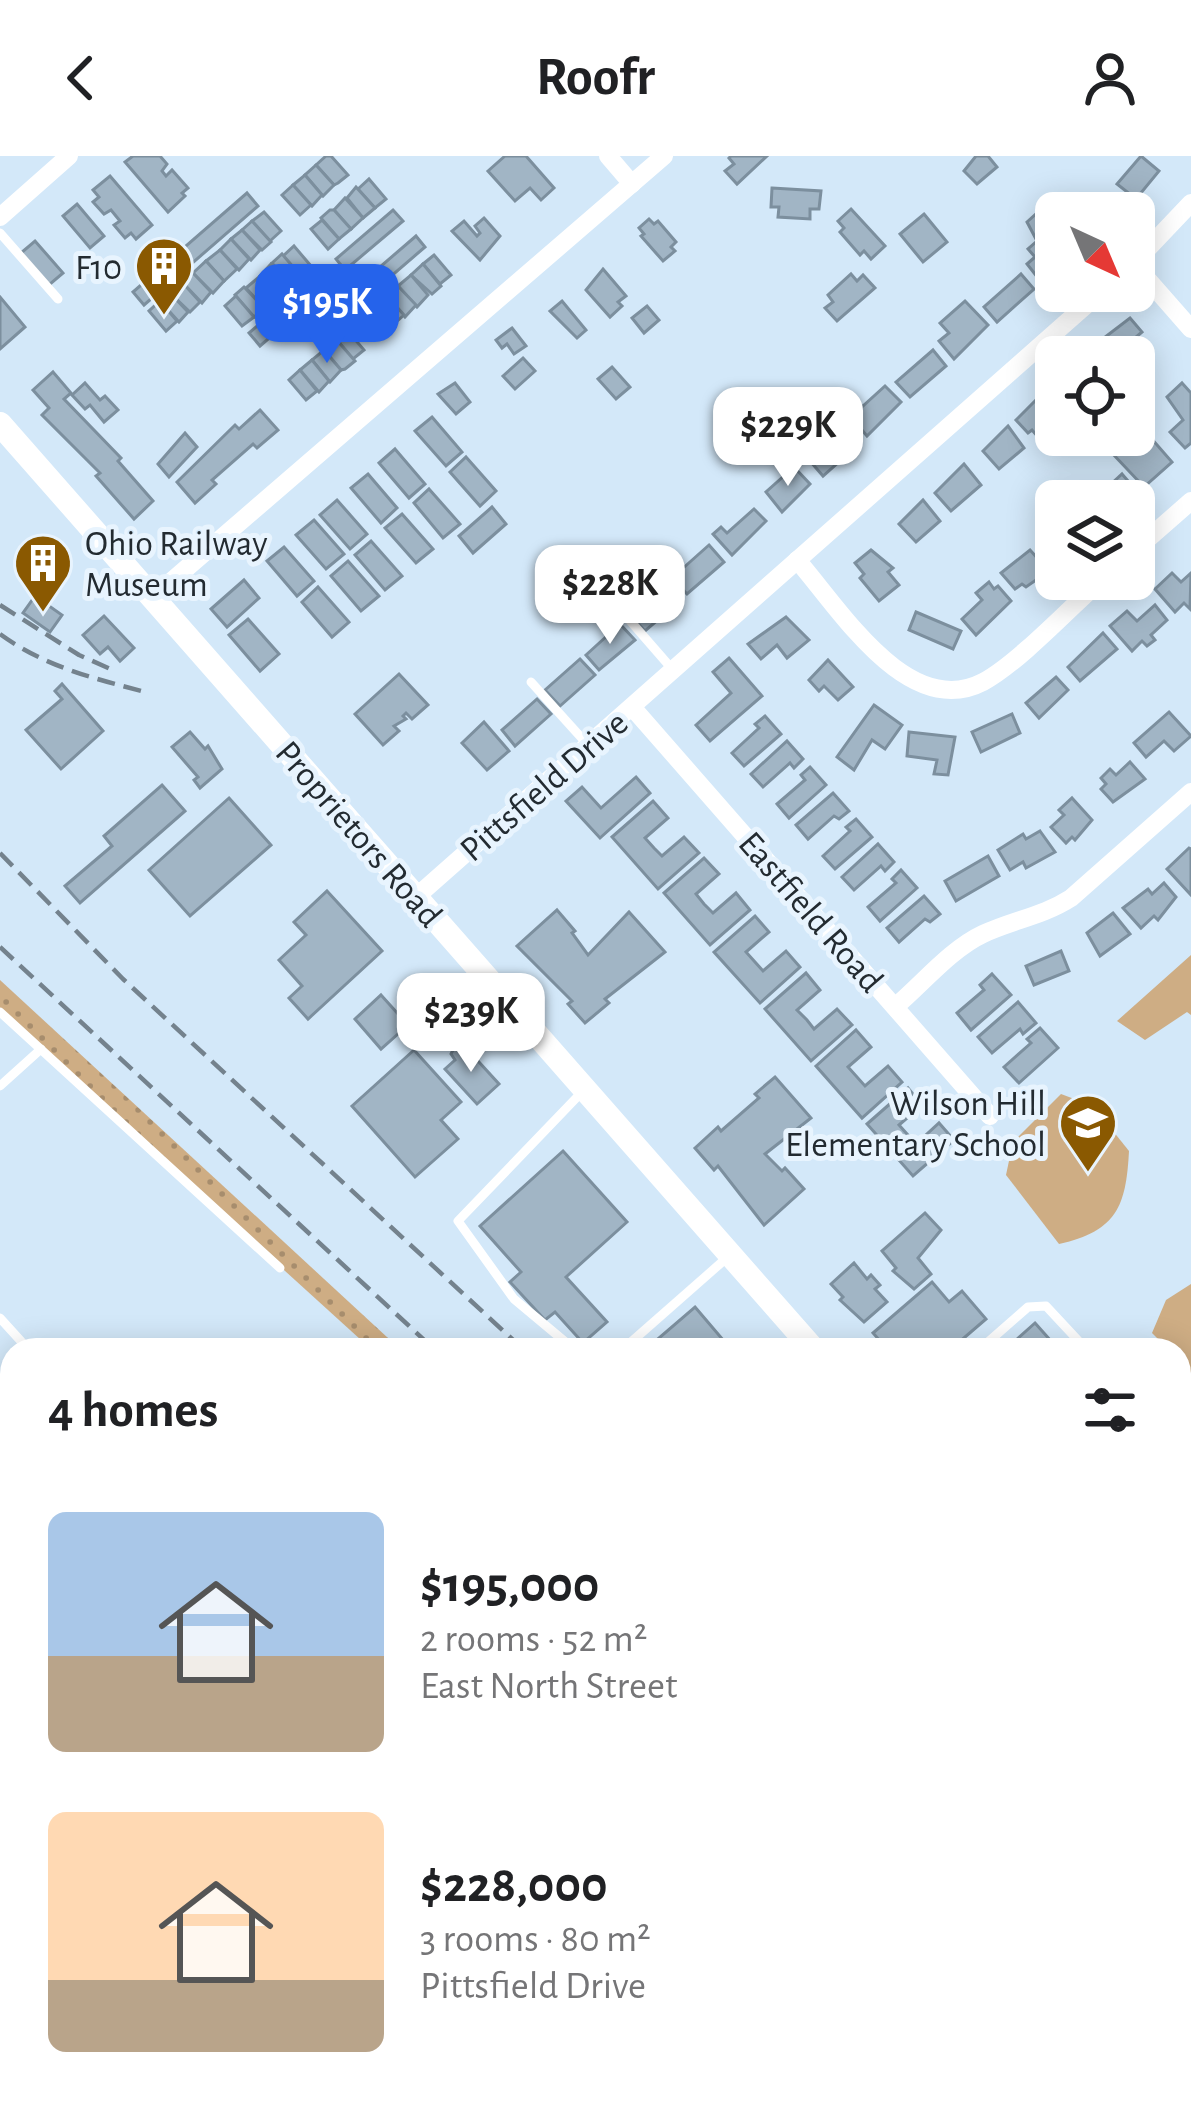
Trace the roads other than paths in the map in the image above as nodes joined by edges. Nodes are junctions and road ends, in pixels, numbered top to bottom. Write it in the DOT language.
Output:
graph roads {
  1 [pos="69,156"];
  2 [pos="608,156"];
  3 [pos="664,156"];
  4 [pos="632,184"];
  5 [pos="1191,202"];
  6 [pos="0,217"];
  7 [pos="0,233"];
  8 [pos="1155,241"];
  9 [pos="1155,287"];
  10 [pos="58,299"];
  11 [pos="1078,312"];
  12 [pos="1191,328"];
  13 [pos="0,424"];
  14 [pos="1191,501"];
  15 [pos="1155,533"];
  16 [pos="797,560"];
  17 [pos="152,598"];
  18 [pos="612,600"];
  19 [pos="1078,600"];
  20 [pos="674,670"];
  21 [pos="531,682"];
  22 [pos="632,707"];
  23 [pos="588,746"];
  24 [pos="1191,792"];
  25 [pos="416,897"];
  26 [pos="896,1006"];
  27 [pos="0,1012"];
  28 [pos="40,1049"];
  29 [pos="0,1085"];
  30 [pos="585,1089"];
  31 [pos="990,1116"];
  32 [pos="730,1255"];
  33 [pos="280,1268"];
  34 [pos="561,1338"];
  35 [pos="636,1338"];
  36 [pos="803,1338"];
  37 [pos="993,1338"];
  38 [pos="1076,1338"];
  1 -- 6 [label="street"];
  2 -- 4 [label="street"];
  3 -- 4 [label="street"];
  4 -- 17 [label="street"];
  5 -- 8 [label="street"];
  7 -- 10 [label="lane"];
  9 -- 12 [label="street"];
  11 -- 16 [label="street, Pittsfield Drive"];
  13 -- 17 [label="street, Proprietors Road"];
  14 -- 15 [label="street"];
  16 -- 19 [label="street"];
  16 -- 20 [label="street, Pittsfield Drive"];
  17 -- 25 [label="street, Proprietors Road"];
  18 -- 20 [label="lane"];
  20 -- 22 [label="street, Pittsfield Drive"];
  21 -- 23 [label="lane"];
  22 -- 23 [label="street, Pittsfield Drive"];
  22 -- 26 [label="street, Eastfield Road"];
  23 -- 25 [label="street, Pittsfield Drive"];
  24 -- 26 [label="street"];
  25 -- 30 [label="street, Proprietors Road"];
  26 -- 31 [label="street, Eastfield Road"];
  27 -- 28 [label="lane"];
  28 -- 29 [label="lane"];
  28 -- 33 [label="lane"];
  30 -- 32 [label="street, Proprietors Road"];
  30 -- 34 [label="lane"];
  32 -- 35 [label="lane"];
  32 -- 36 [label="street, Proprietors Road"];
  37 -- 38 [label="lane"];
}
